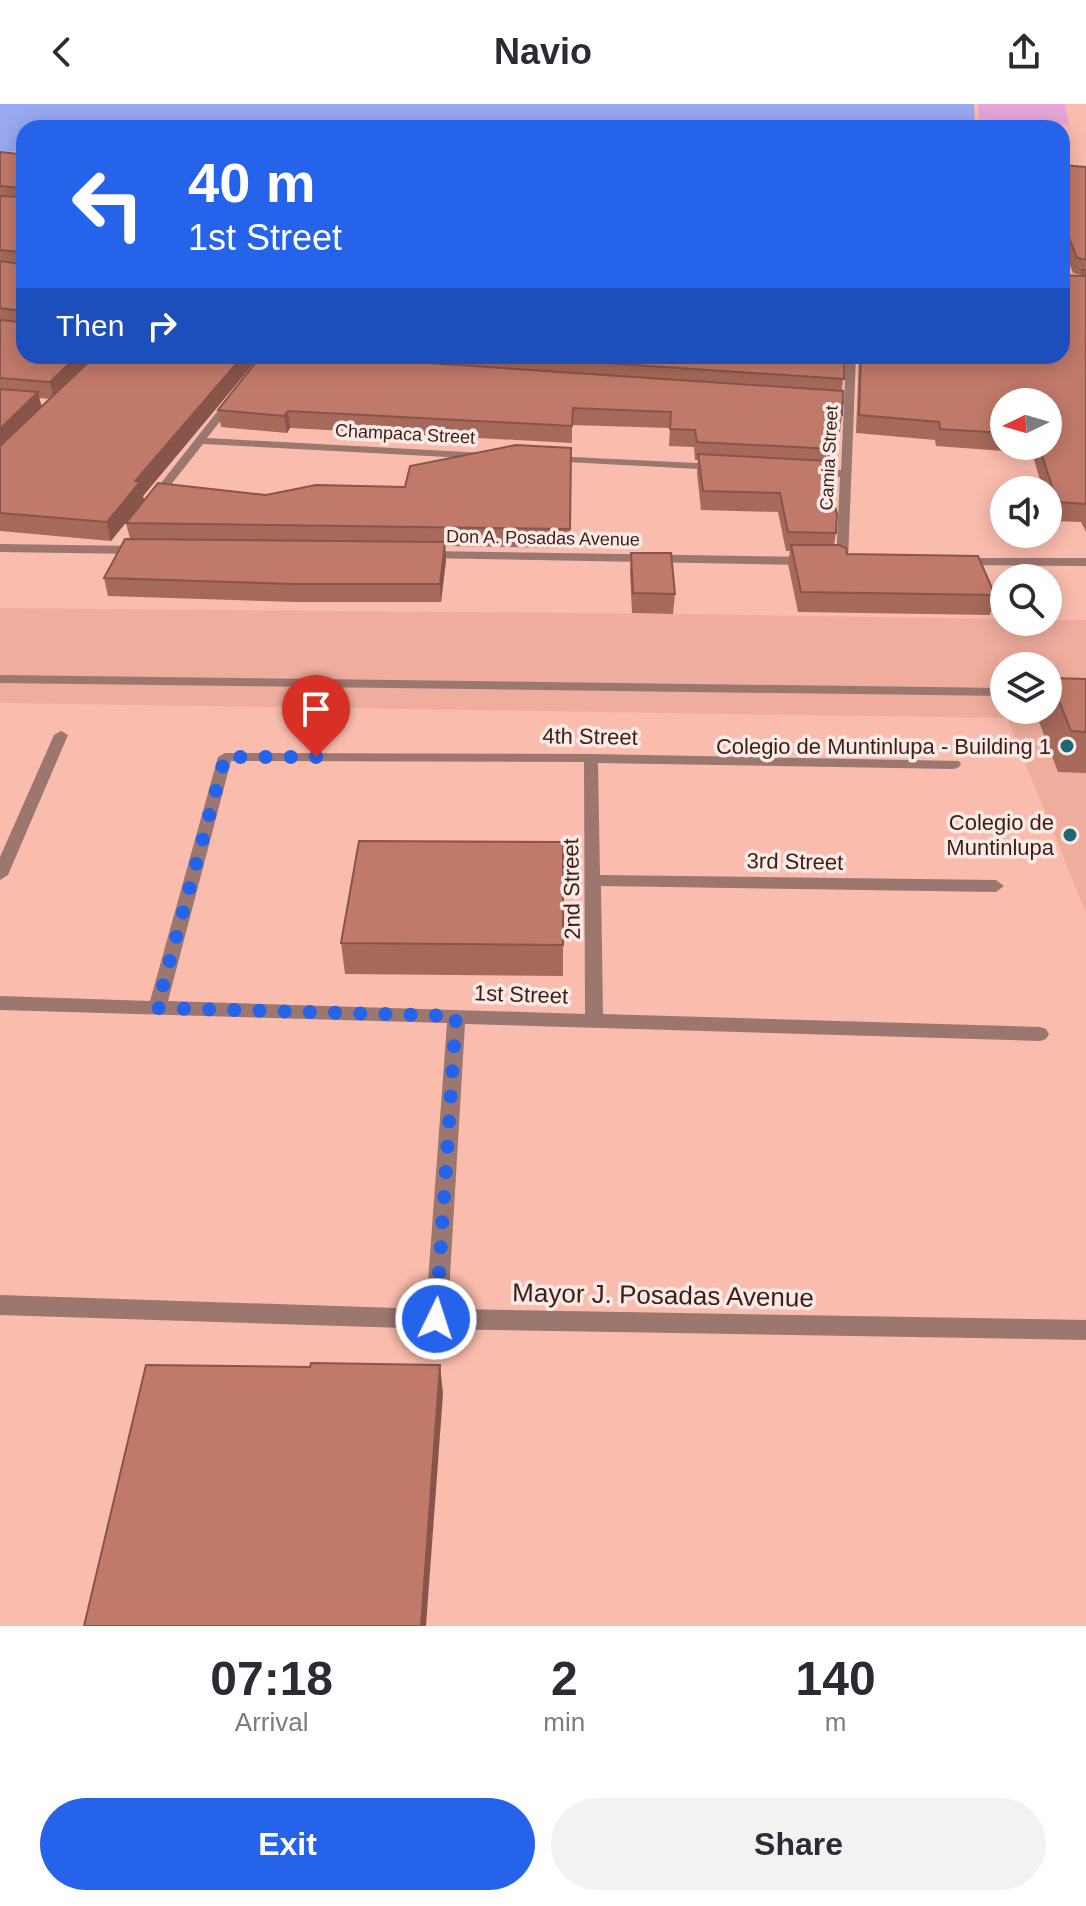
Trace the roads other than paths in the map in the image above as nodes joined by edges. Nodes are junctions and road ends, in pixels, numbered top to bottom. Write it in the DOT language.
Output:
graph roads {
  1 [pos="851,364"];
  2 [pos="236,396"];
  3 [pos="802,398"];
  4 [pos="850,402"];
  5 [pos="201,441"];
  6 [pos="504,457"];
  7 [pos="535,458"];
  8 [pos="731,468"];
  9 [pos="789,471"];
  10 [pos="847,474"];
  11 [pos="143,513"];
  12 [pos="124,537"];
  13 [pos="0,548"];
  14 [pos="115,549"];
  15 [pos="158,550"];
  16 [pos="413,554"];
  17 [pos="842,561"];
  18 [pos="857,561"];
  19 [pos="947,562"];
  20 [pos="1086,562"];
  21 [pos="0,679"];
  22 [pos="990,692"];
  23 [pos="61,735"];
  24 [pos="591,758"];
  25 [pos="954,764"];
  26 [pos="0,875"];
  27 [pos="593,880"];
  28 [pos="996,886"];
  29 [pos="0,1003"];
  30 [pos="157,1008"];
  31 [pos="456,1016"];
  32 [pos="594,1020"];
  33 [pos="1040,1034"];
  34 [pos="0,1305"];
  35 [pos="436,1319"];
  36 [pos="1086,1330"];
  1 -- 4 [label="street, Camia Street"];
  2 -- 5 [label="street"];
  3 -- 4 [label="street"];
  4 -- 10 [label="street, Camia Street"];
  5 -- 6 [label="street, Champaca Street"];
  5 -- 11 [label="street"];
  7 -- 8 [label="street"];
  9 -- 10 [label="street"];
  10 -- 17 [label="street, Camia Street"];
  12 -- 14 [label="street"];
  13 -- 14 [label="street"];
  14 -- 15 [label="street"];
  16 -- 17 [label="street, Don A. Posadas Avenue"];
  17 -- 18 [label="street, Don A. Posadas Avenue"];
  19 -- 20 [label="street"];
  21 -- 22 [label="street"];
  23 -- 26 [label="street"];
  24 -- 25 [label="street, 4th Street"];
  24 -- 27 [label="street, 2nd Street"];
  24 -- 30 [label="street, 4th Street"];
  27 -- 28 [label="street, 3rd Street"];
  27 -- 32 [label="street, 2nd Street"];
  29 -- 30 [label="street, 1st Street"];
  30 -- 31 [label="street, 1st Street"];
  31 -- 32 [label="street, 1st Street"];
  31 -- 35 [label="street"];
  32 -- 33 [label="street, 1st Street"];
  34 -- 35 [label="street, Mayor J. Posadas Avenue"];
  35 -- 36 [label="street, Mayor J. Posadas Avenue"];
}
